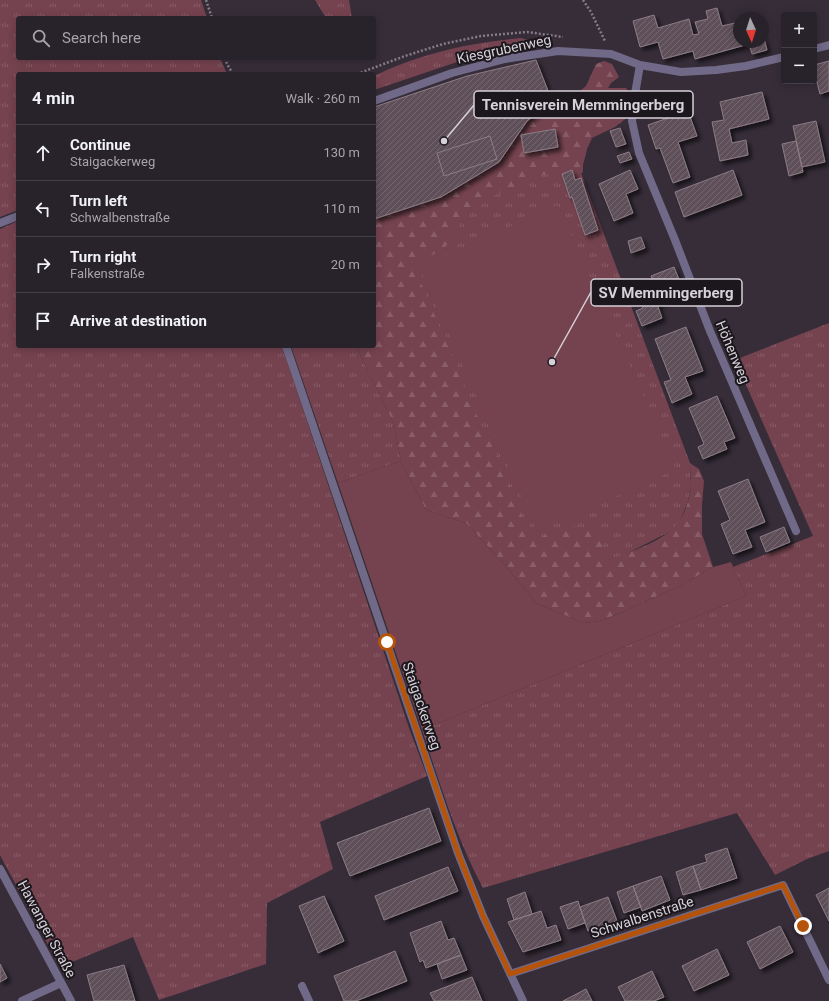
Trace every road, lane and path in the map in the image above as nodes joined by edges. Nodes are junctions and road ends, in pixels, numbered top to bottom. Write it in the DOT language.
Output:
graph roads {
  1 [pos="206,0"];
  2 [pos="583,0"];
  3 [pos="211,16"];
  4 [pos="568,38"];
  5 [pos="829,46"];
  6 [pos="817,48"];
  7 [pos="610,54"];
  8 [pos="781,58"];
  9 [pos="226,60"];
  10 [pos="640,65"];
  11 [pos="233,72"];
  12 [pos="362,72"];
  13 [pos="376,100"];
  14 [pos="16,217"];
  15 [pos="0,223"];
  16 [pos="287,348"];
  17 [pos="796,531"];
  18 [pos="0,869"];
  19 [pos="510,974"];
  20 [pos="829,980"];
  21 [pos="61,983"];
  22 [pos="302,986"];
  23 [pos="22,1001"];
  24 [pos="71,1001"];
  25 [pos="309,1001"];
  26 [pos="522,1001"];
  1 -- 3 [label="path"];
  2 -- 7 [label="path"];
  4 -- 12 [label="path"];
  5 -- 6 [label="street"];
  7 -- 10 [label="street, Kiesgrubenweg"];
  7 -- 13 [label="street, Kiesgrubenweg"];
  8 -- 10 [label="street, Kiesgrubenweg"];
  9 -- 11 [label="path"];
  10 -- 17 [label="street, Höhenweg"];
  14 -- 15 [label="street"];
  16 -- 19 [label="street, Staigackerweg"];
  18 -- 21 [label="street, Hawanger Straße"];
  19 -- 20 [label="street, Schwalbenstraße"];
  19 -- 26 [label="street, Staigackerweg"];
  21 -- 23 [label="street"];
  21 -- 24 [label="street, Hawanger Straße"];
  22 -- 25 [label="street"];
}
